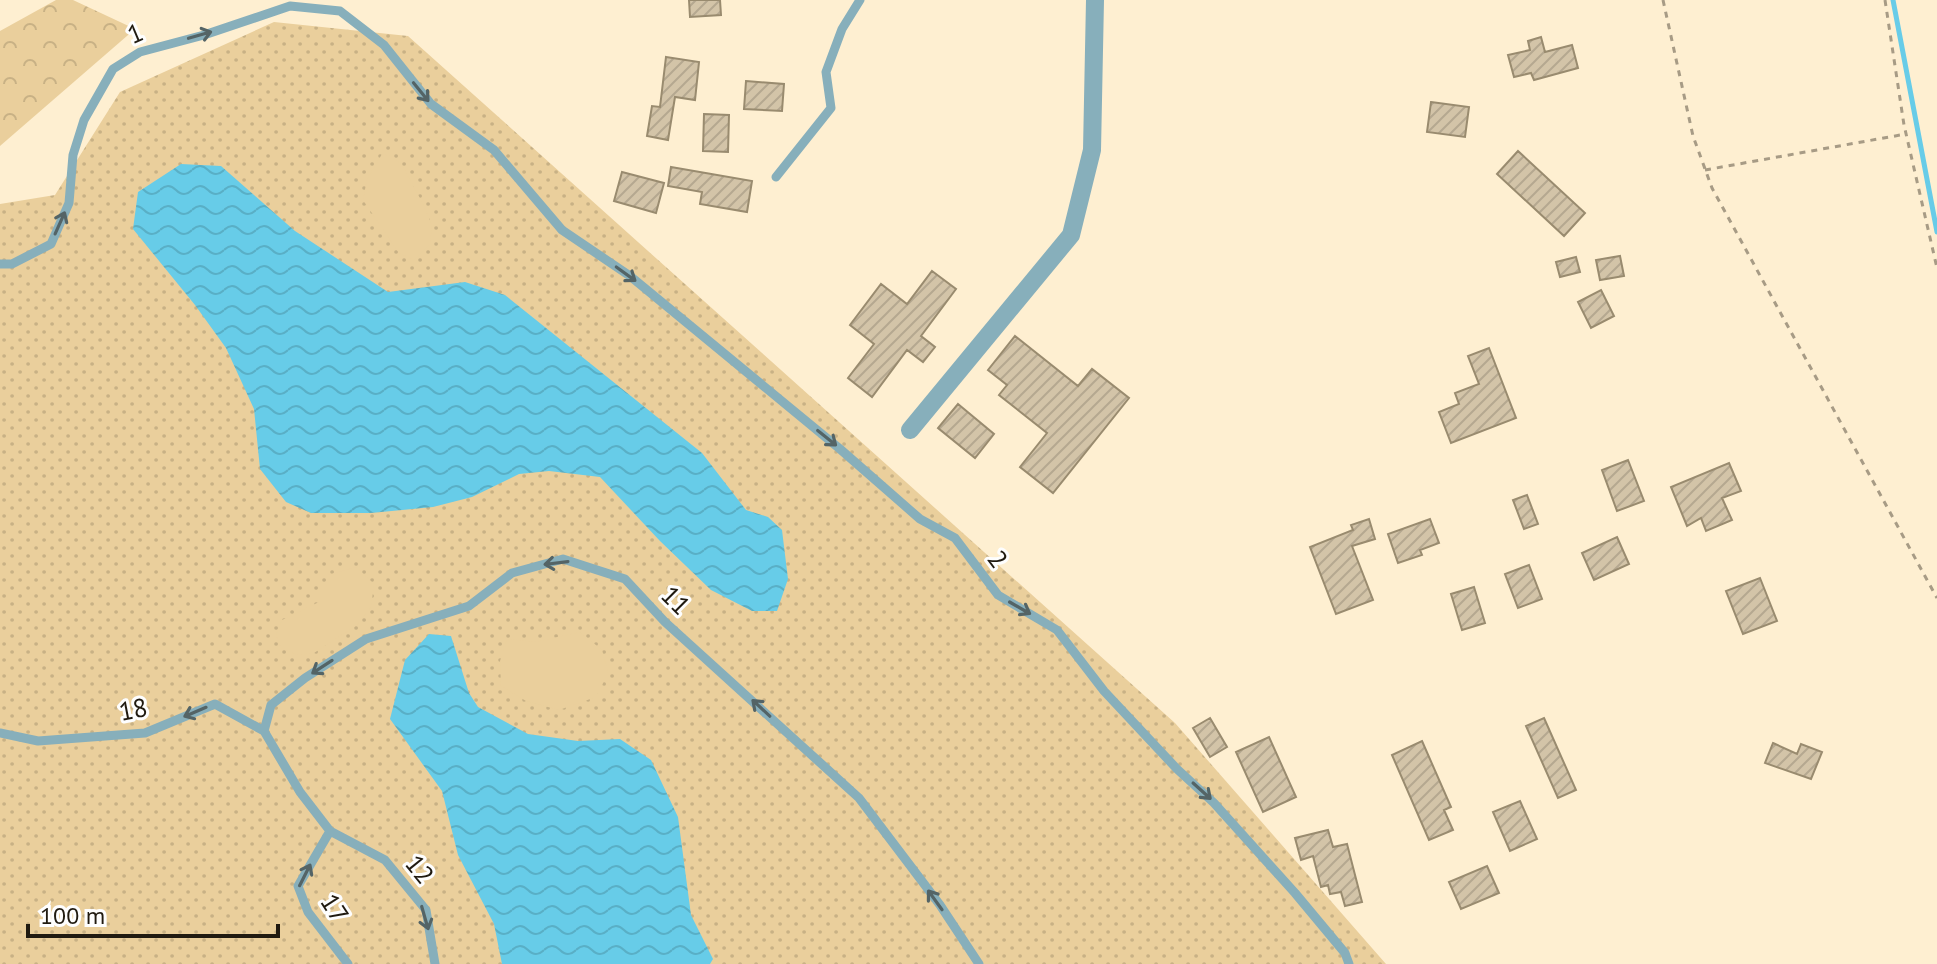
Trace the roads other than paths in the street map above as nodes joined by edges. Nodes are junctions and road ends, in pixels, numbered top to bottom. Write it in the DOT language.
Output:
graph roads {
  1 [pos="860,0"];
  2 [pos="1095,0"];
  3 [pos="776,177"];
  4 [pos="562,230"];
  5 [pos="0,264"];
  6 [pos="910,430"];
  7 [pos="264,731"];
  8 [pos="0,733"];
  9 [pos="330,831"];
  10 [pos="348,964"];
  11 [pos="435,964"];
  12 [pos="979,964"];
  13 [pos="1349,964"];
  1 -- 3 [label="lane"];
  2 -- 6 [label="street"];
  5 -- 4 [label="lane, 1, one-way"];
  4 -- 13 [label="lane, 2, one-way"];
  7 -- 8 [label="lane, 18, one-way"];
  7 -- 9 [label="lane"];
  12 -- 7 [label="lane, 11, one-way"];
  10 -- 9 [label="lane, 17, one-way"];
  9 -- 11 [label="lane, 12, one-way"];
}
